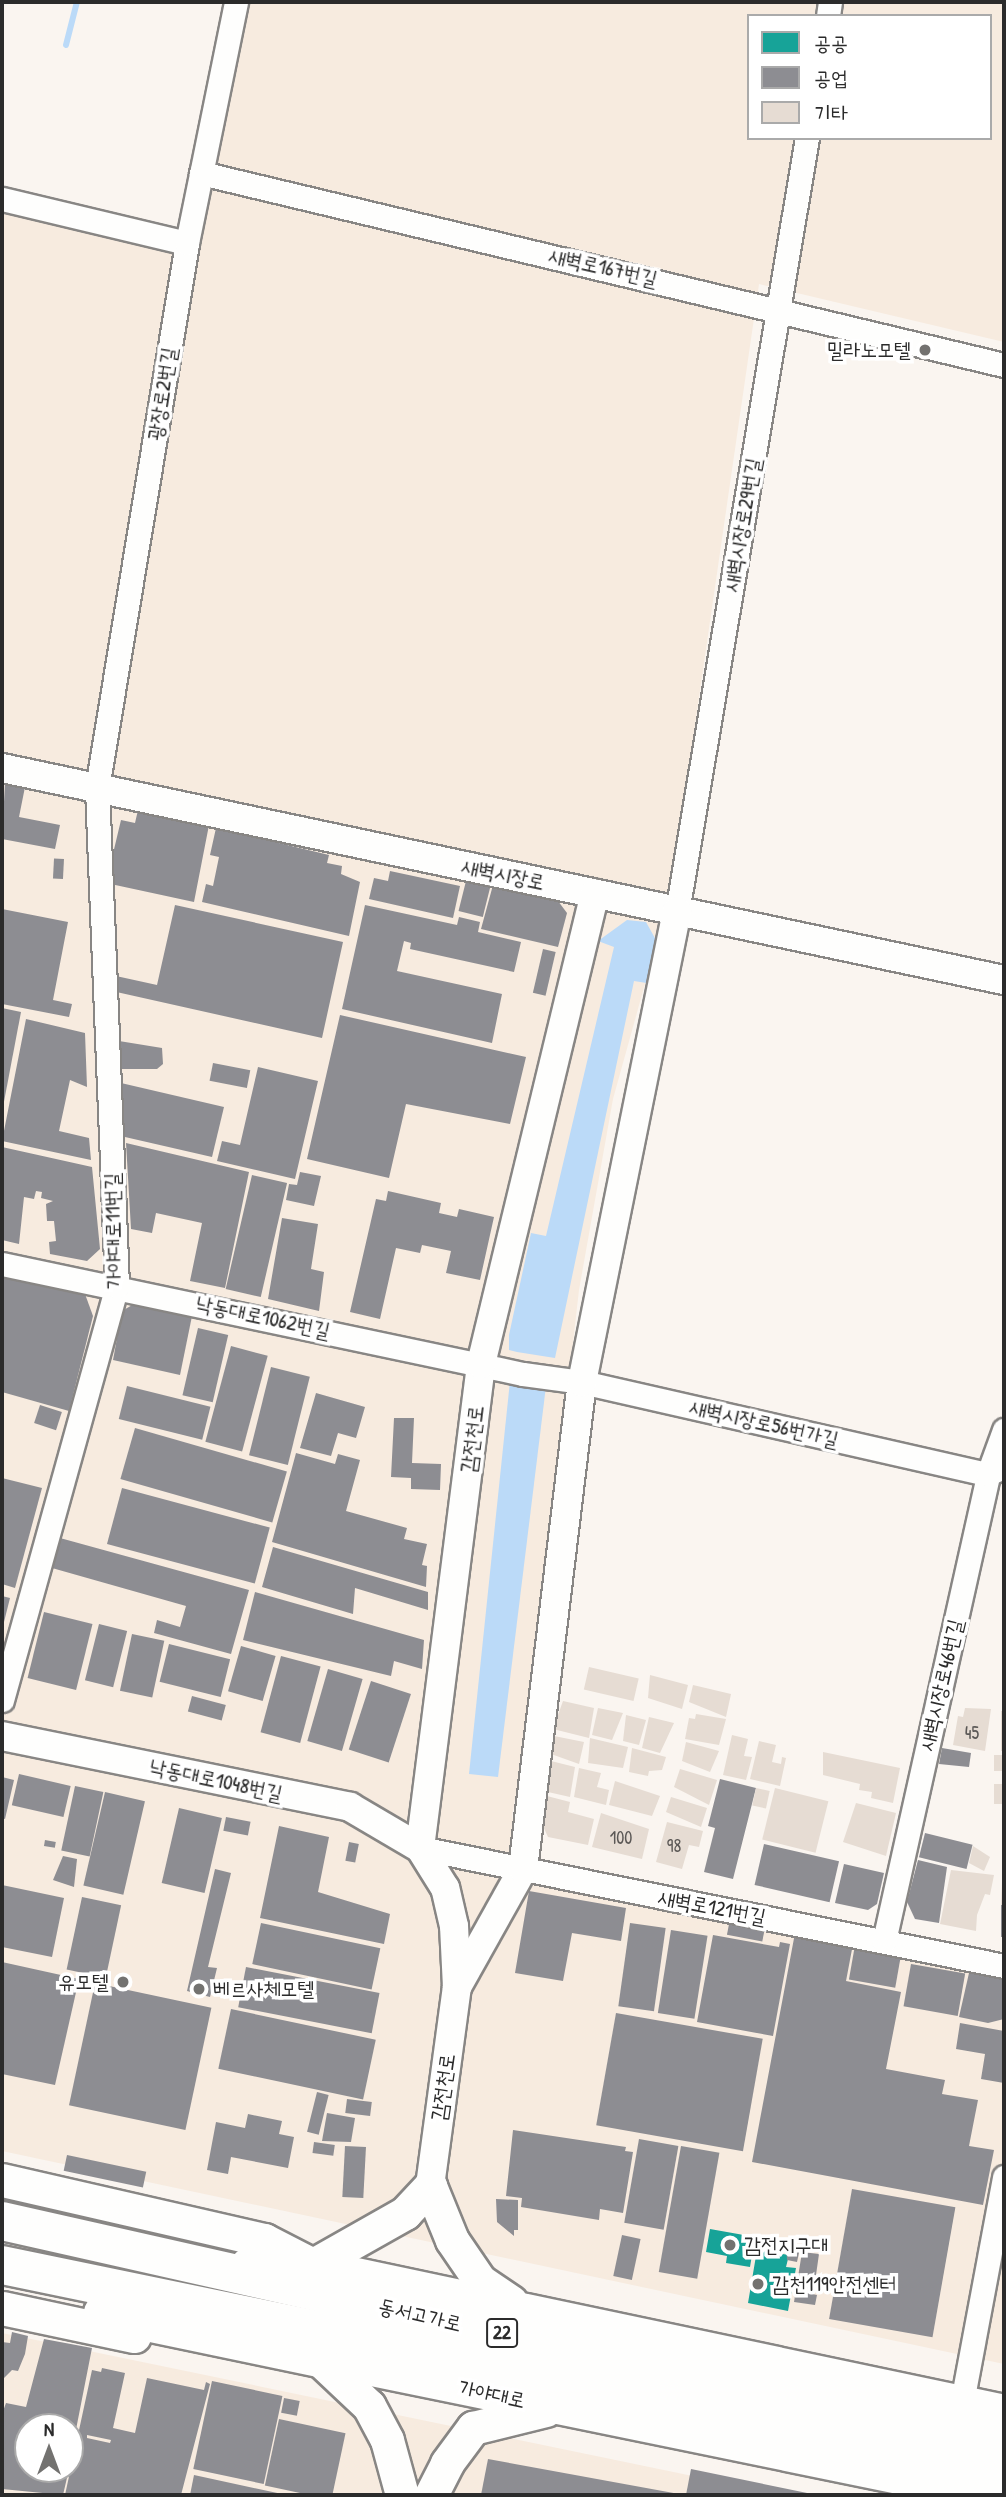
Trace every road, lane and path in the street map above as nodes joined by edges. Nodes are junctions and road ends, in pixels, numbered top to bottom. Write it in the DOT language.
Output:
graph roads {
  1 [pos="236,2"];
  2 [pos="807,140"];
  3 [pos="201,173"];
  4 [pos="2,199"];
  5 [pos="187,243"];
  6 [pos="779,308"];
  7 [pos="1004,365"];
  8 [pos="2,768"];
  9 [pos="97,788"];
  10 [pos="596,894"];
  11 [pos="677,912"];
  12 [pos="1004,980"];
  13 [pos="2,1264"];
  14 [pos="117,1286"];
  15 [pos="481,1364"];
  16 [pos="523,1374"];
  17 [pos="582,1382"];
  18 [pos="1004,1430"];
  19 [pos="996,1471"];
  20 [pos="2,1700"];
  21 [pos="2,1735"];
  22 [pos="421,1849"];
  23 [pos="523,1869"];
  24 [pos="884,1941"];
  25 [pos="1004,1965"];
  26 [pos="457,1987"];
  27 [pos="1004,2177"];
  28 [pos="2,2180"];
  29 [pos="430,2186"];
  30 [pos="2,2196"];
  31 [pos="2,2209"];
  32 [pos="2,2221"];
  33 [pos="2,2265"];
  34 [pos="313,2266"];
  35 [pos="2,2279"];
  36 [pos="2,2291"];
  37 [pos="2,2308"];
  38 [pos="522,2309"];
  39 [pos="318,2358"];
  40 [pos="961,2402"];
  41 [pos="565,2409"];
  42 [pos="1004,2411"];
  43 [pos="1004,2438"];
  44 [pos="1004,2472"];
  45 [pos="945,2491"];
  46 [pos="402,2495"];
  47 [pos="431,2495"];
  48 [pos="986,2495"];
  1 -- 3 [label="street, 광장로2번길"];
  2 -- 6 [label="street, 새벽시장로29번길"];
  3 -- 5 [label="street, 광장로2번길"];
  3 -- 6 [label="street, 새벽로167번길"];
  4 -- 5 [label="street"];
  5 -- 9 [label="street, 광장로2번길"];
  6 -- 7 [label="street, 새벽로167번길"];
  6 -- 11 [label="street, 새벽시장로29번길"];
  8 -- 9 [label="street, 새벽시장로"];
  9 -- 10 [label="street, 새벽시장로"];
  9 -- 14 [label="street, 가야대로11번길"];
  10 -- 11 [label="street, 새벽시장로"];
  10 -- 15 [label="street, 감전천로"];
  11 -- 12 [label="street, 새벽시장로"];
  11 -- 17 [label="street, 감전천로"];
  13 -- 14 [label="street, 낙동대로1062번길"];
  14 -- 15 [label="street, 낙동대로1062번길"];
  14 -- 20 [label="street, 가야대로11번길"];
  15 -- 16 [label="street, 낙동대로1062번길"];
  15 -- 22 [label="street, 감전천로"];
  16 -- 17 [label="street, 새벽시장로56번가길"];
  17 -- 19 [label="street, 새벽시장로56번가길"];
  17 -- 23 [label="street, 감전천로"];
  18 -- 19 [label="street, 새벽시장로46번길"];
  19 -- 24 [label="street, 새벽시장로46번길"];
  21 -- 22 [label="street, 낙동대로1048번길"];
  22 -- 23 [label="street, 새벽로121번길"];
  22 -- 26 [label="street, 감전천로"];
  23 -- 24 [label="street, 새벽로121번길"];
  23 -- 26 [label="street, 감전천로"];
  24 -- 25 [label="street, 새벽로121번길"];
  26 -- 29 [label="street, 감전천로"];
  27 -- 40 [label="street"];
  28 -- 34 [label="main road"];
  29 -- 34 [label="main road"];
  29 -- 38 [label="main road"];
  30 -- 34 [label="highway"];
  31 -- 34 [label="main road"];
  32 -- 43 [label="highway, 동서고가로 / 22"];
  33 -- 44 [label="highway, 동서고가로 / 22"];
  34 -- 38 [label="main road"];
  35 -- 39 [label="main road, 가야대로"];
  36 -- 39 [label="highway"];
  37 -- 39 [label="main road"];
  38 -- 40 [label="main road"];
  39 -- 41 [label="main road, 가야대로"];
  39 -- 46 [label="main road"];
  40 -- 42 [label="main road"];
  41 -- 45 [label="main road, 가야대로"];
  41 -- 47 [label="main road"];
  45 -- 48 [label="main road, 가야대로"];
}
